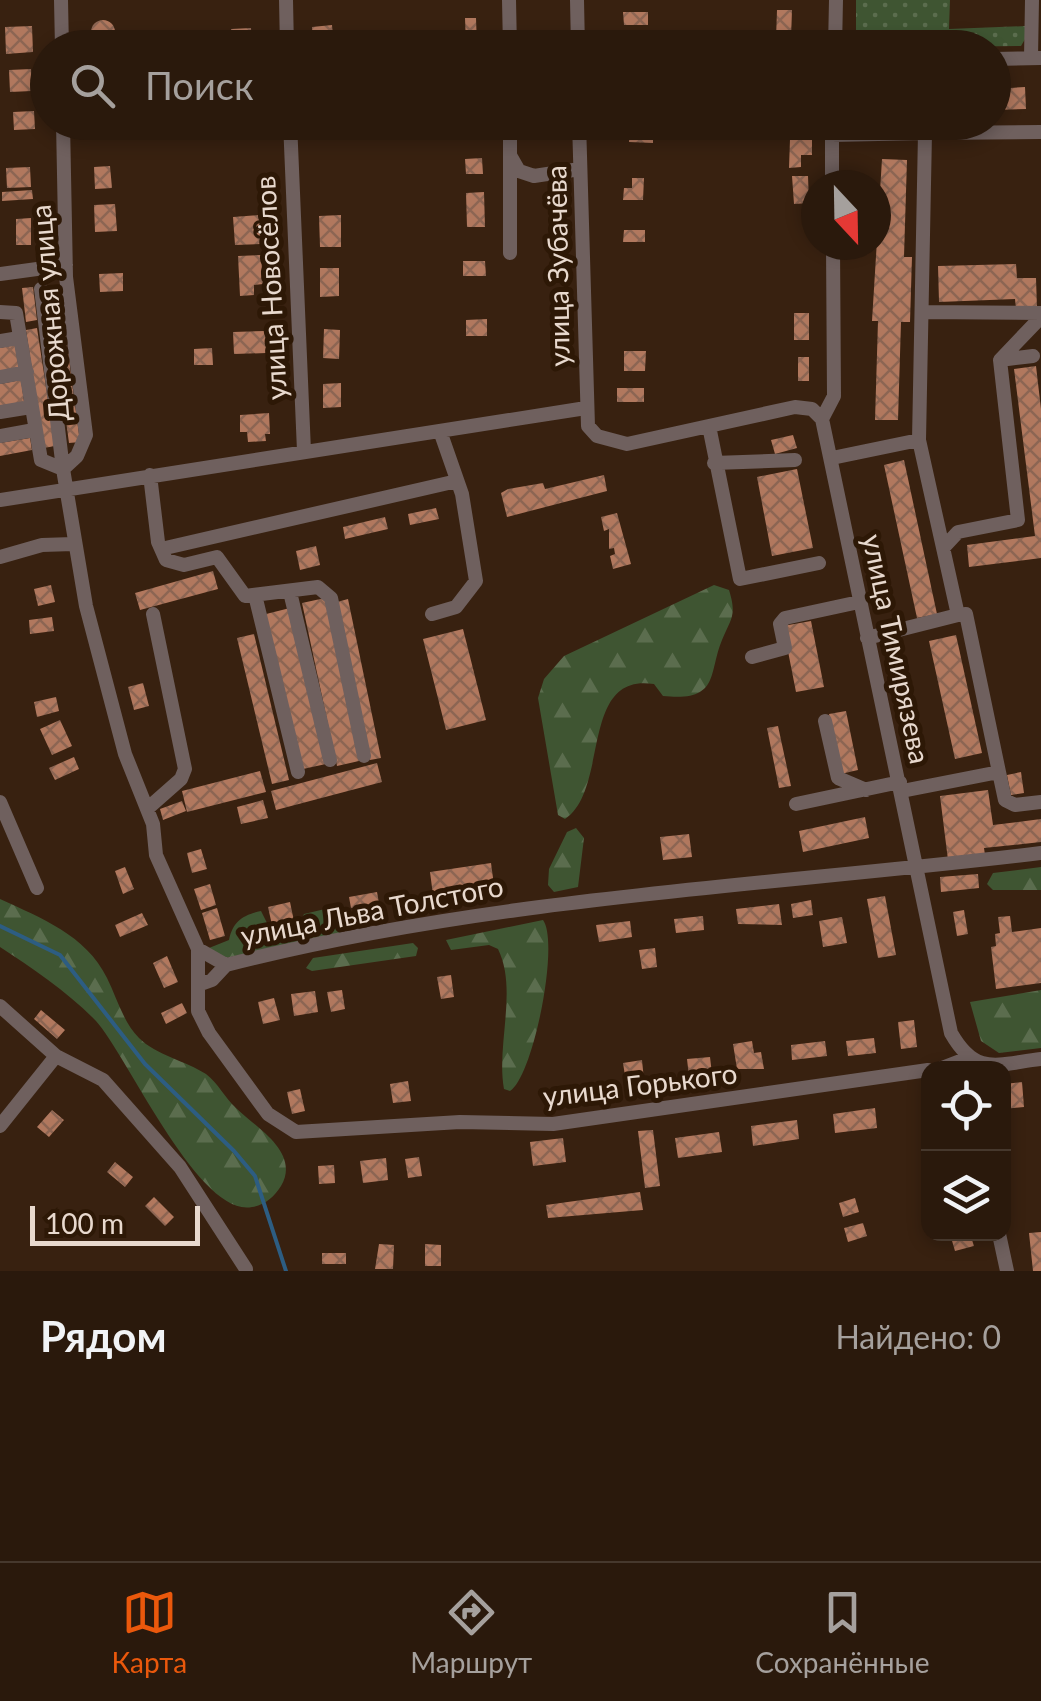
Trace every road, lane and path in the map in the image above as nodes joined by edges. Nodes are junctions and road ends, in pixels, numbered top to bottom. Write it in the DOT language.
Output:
graph roads {
  1 [pos="61,0"];
  2 [pos="286,0"];
  3 [pos="509,0"];
  4 [pos="577,0"];
  5 [pos="836,0"];
  6 [pos="1032,0"];
  7 [pos="62,30"];
  8 [pos="287,30"];
  9 [pos="510,30"];
  10 [pos="578,30"];
  11 [pos="835,30"];
  12 [pos="1037,58"];
  13 [pos="1011,59"];
  14 [pos="1041,76"];
  15 [pos="1011,132"];
  16 [pos="1041,132"];
  17 [pos="63,140"];
  18 [pos="291,140"];
  19 [pos="510,140"];
  20 [pos="579,140"];
  21 [pos="832,140"];
  22 [pos="925,140"];
  23 [pos="510,156"];
  24 [pos="580,169"];
  25 [pos="832,170"];
  26 [pos="510,254"];
  27 [pos="833,260"];
  28 [pos="66,266"];
  29 [pos="0,274"];
  30 [pos="40,288"];
  31 [pos="0,312"];
  32 [pos="922,312"];
  33 [pos="1041,315"];
  34 [pos="45,323"];
  35 [pos="19,332"];
  36 [pos="0,341"];
  37 [pos="1033,356"];
  38 [pos="1000,360"];
  39 [pos="27,372"];
  40 [pos="0,377"];
  41 [pos="30,407"];
  42 [pos="586,408"];
  43 [pos="0,412"];
  44 [pos="822,419"];
  45 [pos="710,426"];
  46 [pos="34,430"];
  47 [pos="440,432"];
  48 [pos="0,436"];
  49 [pos="919,440"];
  50 [pos="304,451"];
  51 [pos="832,458"];
  52 [pos="795,460"];
  53 [pos="714,463"];
  54 [pos="63,469"];
  55 [pos="150,475"];
  56 [pos="457,482"];
  57 [pos="65,490"];
  58 [pos="0,500"];
  59 [pos="73,544"];
  60 [pos="944,547"];
  61 [pos="162,549"];
  62 [pos="0,557"];
  63 [pos="819,563"];
  64 [pos="290,592"];
  65 [pos="256,595"];
  66 [pos="859,602"];
  67 [pos="153,614"];
  68 [pos="432,614"];
  69 [pos="958,615"];
  70 [pos="867,638"];
  71 [pos="752,657"];
  72 [pos="825,721"];
  73 [pos="364,756"];
  74 [pos="330,760"];
  75 [pos="298,772"];
  76 [pos="999,772"];
  77 [pos="901,786"];
  78 [pos="867,790"];
  79 [pos="0,802"];
  80 [pos="1041,802"];
  81 [pos="796,804"];
  82 [pos="147,808"];
  83 [pos="1041,853"];
  84 [pos="919,868"];
  85 [pos="37,888"];
  86 [pos="198,948"];
  87 [pos="226,965"];
  88 [pos="198,985"];
  89 [pos="0,1006"];
  90 [pos="56,1056"];
  91 [pos="1040,1059"];
  92 [pos="968,1061"];
  93 [pos="1011,1063"];
  94 [pos="921,1071"];
  95 [pos="1041,1076"];
  96 [pos="0,1126"];
  97 [pos="1001,1241"];
  98 [pos="246,1268"];
  99 [pos="1008,1271"];
  1 -- 7 [label="street"];
  2 -- 8 [label="street"];
  3 -- 9 [label="street"];
  4 -- 10 [label="street"];
  5 -- 11 [label="street"];
  6 -- 12 [label="street"];
  12 -- 13 [label="street"];
  12 -- 14 [label="street"];
  15 -- 16 [label="street"];
  17 -- 28 [label="street, Дорожная улица"];
  18 -- 50 [label="street, улица Новосёлов"];
  19 -- 23 [label="street, улица Зубачёва"];
  20 -- 24 [label="street, улица Зубачёва"];
  21 -- 25 [label="street"];
  22 -- 32 [label="street"];
  23 -- 24 [label="street"];
  23 -- 26 [label="street, улица Зубачёва"];
  24 -- 42 [label="street, улица Зубачёва"];
  27 -- 44 [label="street, улица Тимирязева"];
  28 -- 29 [label="street"];
  28 -- 54 [label="street, Дорожная улица"];
  30 -- 34 [label="street"];
  31 -- 35 [label="street"];
  32 -- 33 [label="street"];
  32 -- 49 [label="street"];
  33 -- 38 [label="street"];
  34 -- 35 [label="street"];
  34 -- 54 [label="street"];
  35 -- 36 [label="street"];
  35 -- 39 [label="street"];
  37 -- 38 [label="street"];
  38 -- 60 [label="street"];
  39 -- 40 [label="street"];
  39 -- 41 [label="street"];
  41 -- 43 [label="street"];
  41 -- 46 [label="street"];
  42 -- 45 [label="street"];
  42 -- 47 [label="street"];
  44 -- 45 [label="street"];
  44 -- 51 [label="street, улица Тимирязева"];
  45 -- 53 [label="street"];
  46 -- 48 [label="street"];
  46 -- 54 [label="street"];
  47 -- 50 [label="street"];
  47 -- 56 [label="street"];
  49 -- 51 [label="street"];
  49 -- 60 [label="street"];
  50 -- 55 [label="street"];
  51 -- 66 [label="street, улица Тимирязева"];
  52 -- 53 [label="street"];
  53 -- 63 [label="street"];
  54 -- 57 [label="street"];
  55 -- 57 [label="street"];
  55 -- 61 [label="street"];
  56 -- 61 [label="street"];
  56 -- 68 [label="street"];
  57 -- 58 [label="street"];
  57 -- 59 [label="street"];
  59 -- 62 [label="street"];
  59 -- 82 [label="street"];
  60 -- 69 [label="street"];
  61 -- 65 [label="street"];
  64 -- 65 [label="street"];
  64 -- 73 [label="street"];
  64 -- 74 [label="street"];
  65 -- 75 [label="street"];
  66 -- 70 [label="street, улица Тимирязева"];
  66 -- 71 [label="street"];
  67 -- 82 [label="street"];
  69 -- 70 [label="street"];
  69 -- 76 [label="street"];
  70 -- 77 [label="street, улица Тимирязева"];
  72 -- 78 [label="street"];
  76 -- 77 [label="street"];
  76 -- 80 [label="street"];
  77 -- 78 [label="street"];
  77 -- 84 [label="street, улица Тимирязева"];
  78 -- 81 [label="street"];
  79 -- 85 [label="street"];
  82 -- 86 [label="street"];
  83 -- 84 [label="street, улица Льва Толстого"];
  84 -- 87 [label="street, улица Льва Толстого"];
  84 -- 92 [label="street, улица Тимирязева"];
  86 -- 87 [label="street, улица Льва Толстого"];
  86 -- 88 [label="street"];
  87 -- 88 [label="street"];
  88 -- 94 [label="street, улица Горького"];
  89 -- 90 [label="street"];
  90 -- 96 [label="street"];
  90 -- 98 [label="street"];
  91 -- 93 [label="street"];
  91 -- 95 [label="street"];
  97 -- 99 [label="street"];
}
